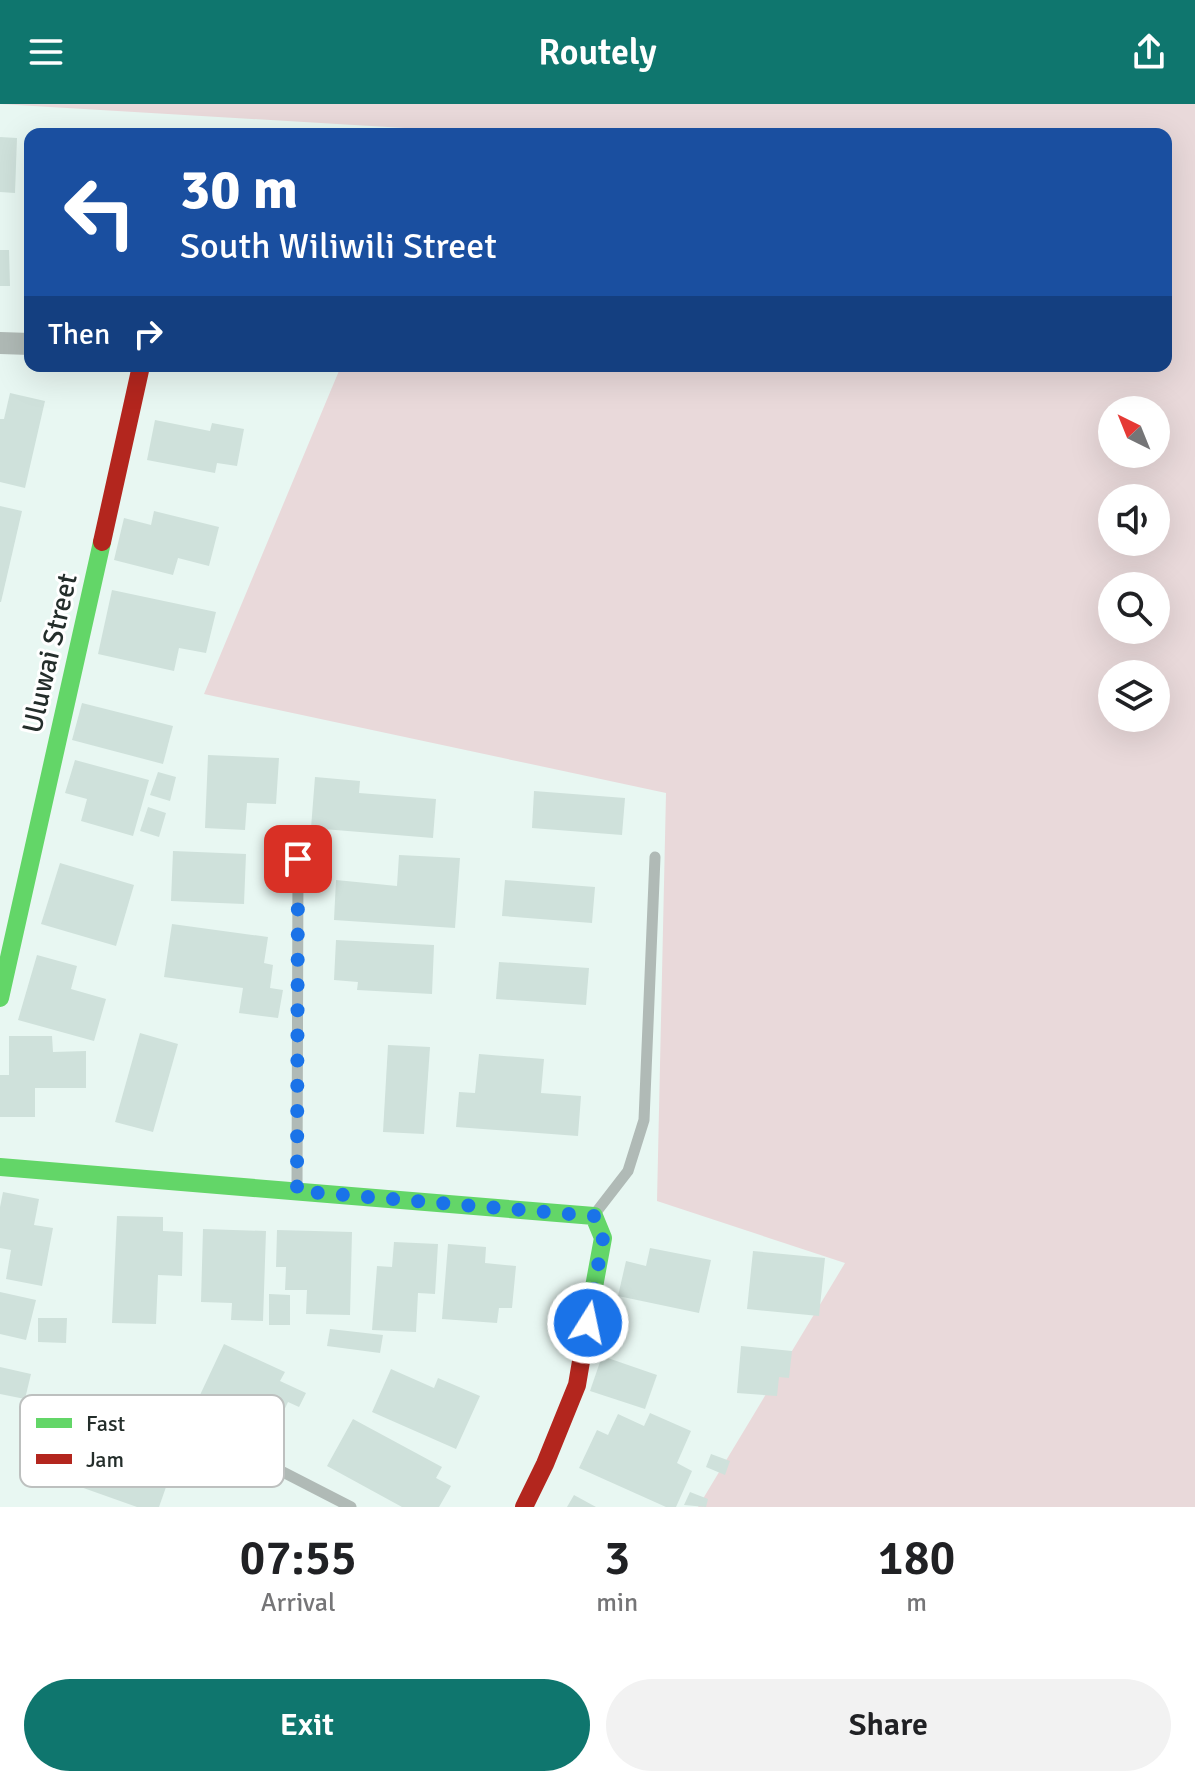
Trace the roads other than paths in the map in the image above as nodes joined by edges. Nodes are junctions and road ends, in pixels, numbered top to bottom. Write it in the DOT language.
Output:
graph roads {
  1 [pos="0,343"];
  2 [pos="24,344"];
  3 [pos="140,372"];
  4 [pos="655,857"];
  5 [pos="298,859"];
  6 [pos="0,998"];
  7 [pos="0,1167"];
  8 [pos="297,1191"];
  9 [pos="594,1216"];
  10 [pos="284,1473"];
  11 [pos="351,1507"];
  12 [pos="524,1507"];
  1 -- 2 [label="street"];
  3 -- 6 [label="street, Uluwai Street"];
  4 -- 9 [label="lane"];
  5 -- 8 [label="lane"];
  7 -- 8 [label="street"];
  8 -- 9 [label="street"];
  9 -- 12 [label="street"];
  10 -- 11 [label="lane"];
}
